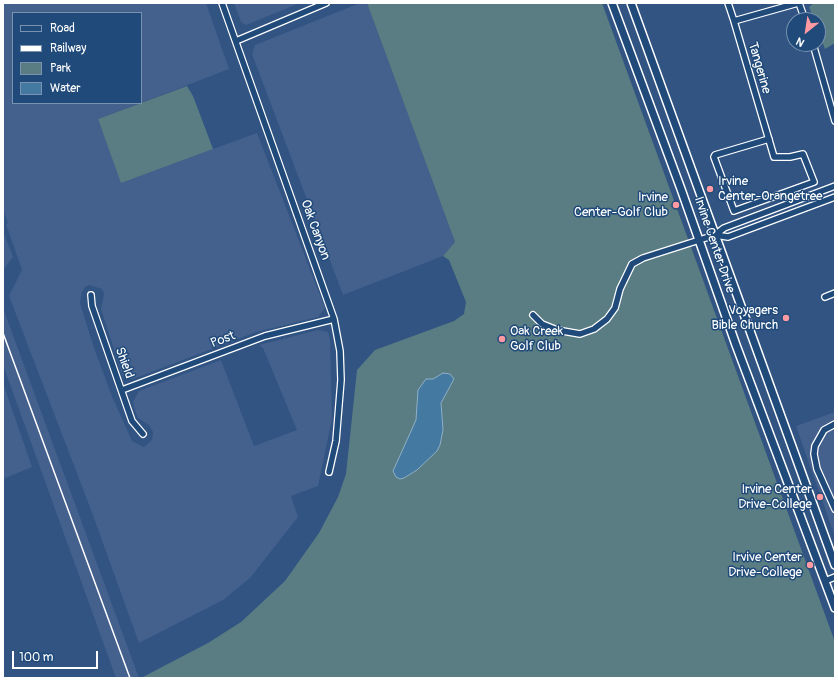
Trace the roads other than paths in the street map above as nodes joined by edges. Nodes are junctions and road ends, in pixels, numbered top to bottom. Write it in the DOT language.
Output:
graph roads {
  1 [pos="222,3"];
  2 [pos="326,3"];
  3 [pos="612,3"];
  4 [pos="631,3"];
  5 [pos="728,3"];
  6 [pos="798,3"];
  7 [pos="734,22"];
  8 [pos="236,41"];
  9 [pos="815,52"];
  10 [pos="835,121"];
  11 [pos="769,139"];
  12 [pos="835,186"];
  13 [pos="835,197"];
  14 [pos="715,235"];
  15 [pos="698,241"];
  16 [pos="835,293"];
  17 [pos="91,295"];
  18 [pos="825,297"];
  19 [pos="533,315"];
  20 [pos="334,319"];
  21 [pos="122,390"];
  22 [pos="835,424"];
  23 [pos="143,434"];
  24 [pos="329,472"];
  25 [pos="835,509"];
  26 [pos="835,564"];
  27 [pos="835,577"];
  28 [pos="825,581"];
  29 [pos="835,608"];
  1 -- 8 [label="street, Oak Canyon"];
  2 -- 8 [label="street"];
  3 -- 15 [label="main road, Irvine Center Drive"];
  4 -- 14 [label="main road, Irvine Center Drive"];
  5 -- 7 [label="street, Tangerine"];
  6 -- 7 [label="street"];
  7 -- 11 [label="street, Tangerine"];
  8 -- 20 [label="street, Oak Canyon"];
  9 -- 10 [label="street"];
  11 -- 11 [label="street, Tangerine"];
  12 -- 14 [label="street"];
  13 -- 14 [label="street"];
  14 -- 15 [label="street"];
  14 -- 26 [label="main road, Irvine Center Drive"];
  15 -- 19 [label="street"];
  15 -- 28 [label="main road, Irvine Center Drive"];
  16 -- 18 [label="street"];
  17 -- 21 [label="street, Shield"];
  20 -- 21 [label="street, Post"];
  20 -- 24 [label="street, Oak Canyon"];
  21 -- 23 [label="street, Shield"];
  22 -- 25 [label="street"];
  27 -- 28 [label="street"];
  28 -- 29 [label="main road, Irvine Center Drive"];
}
